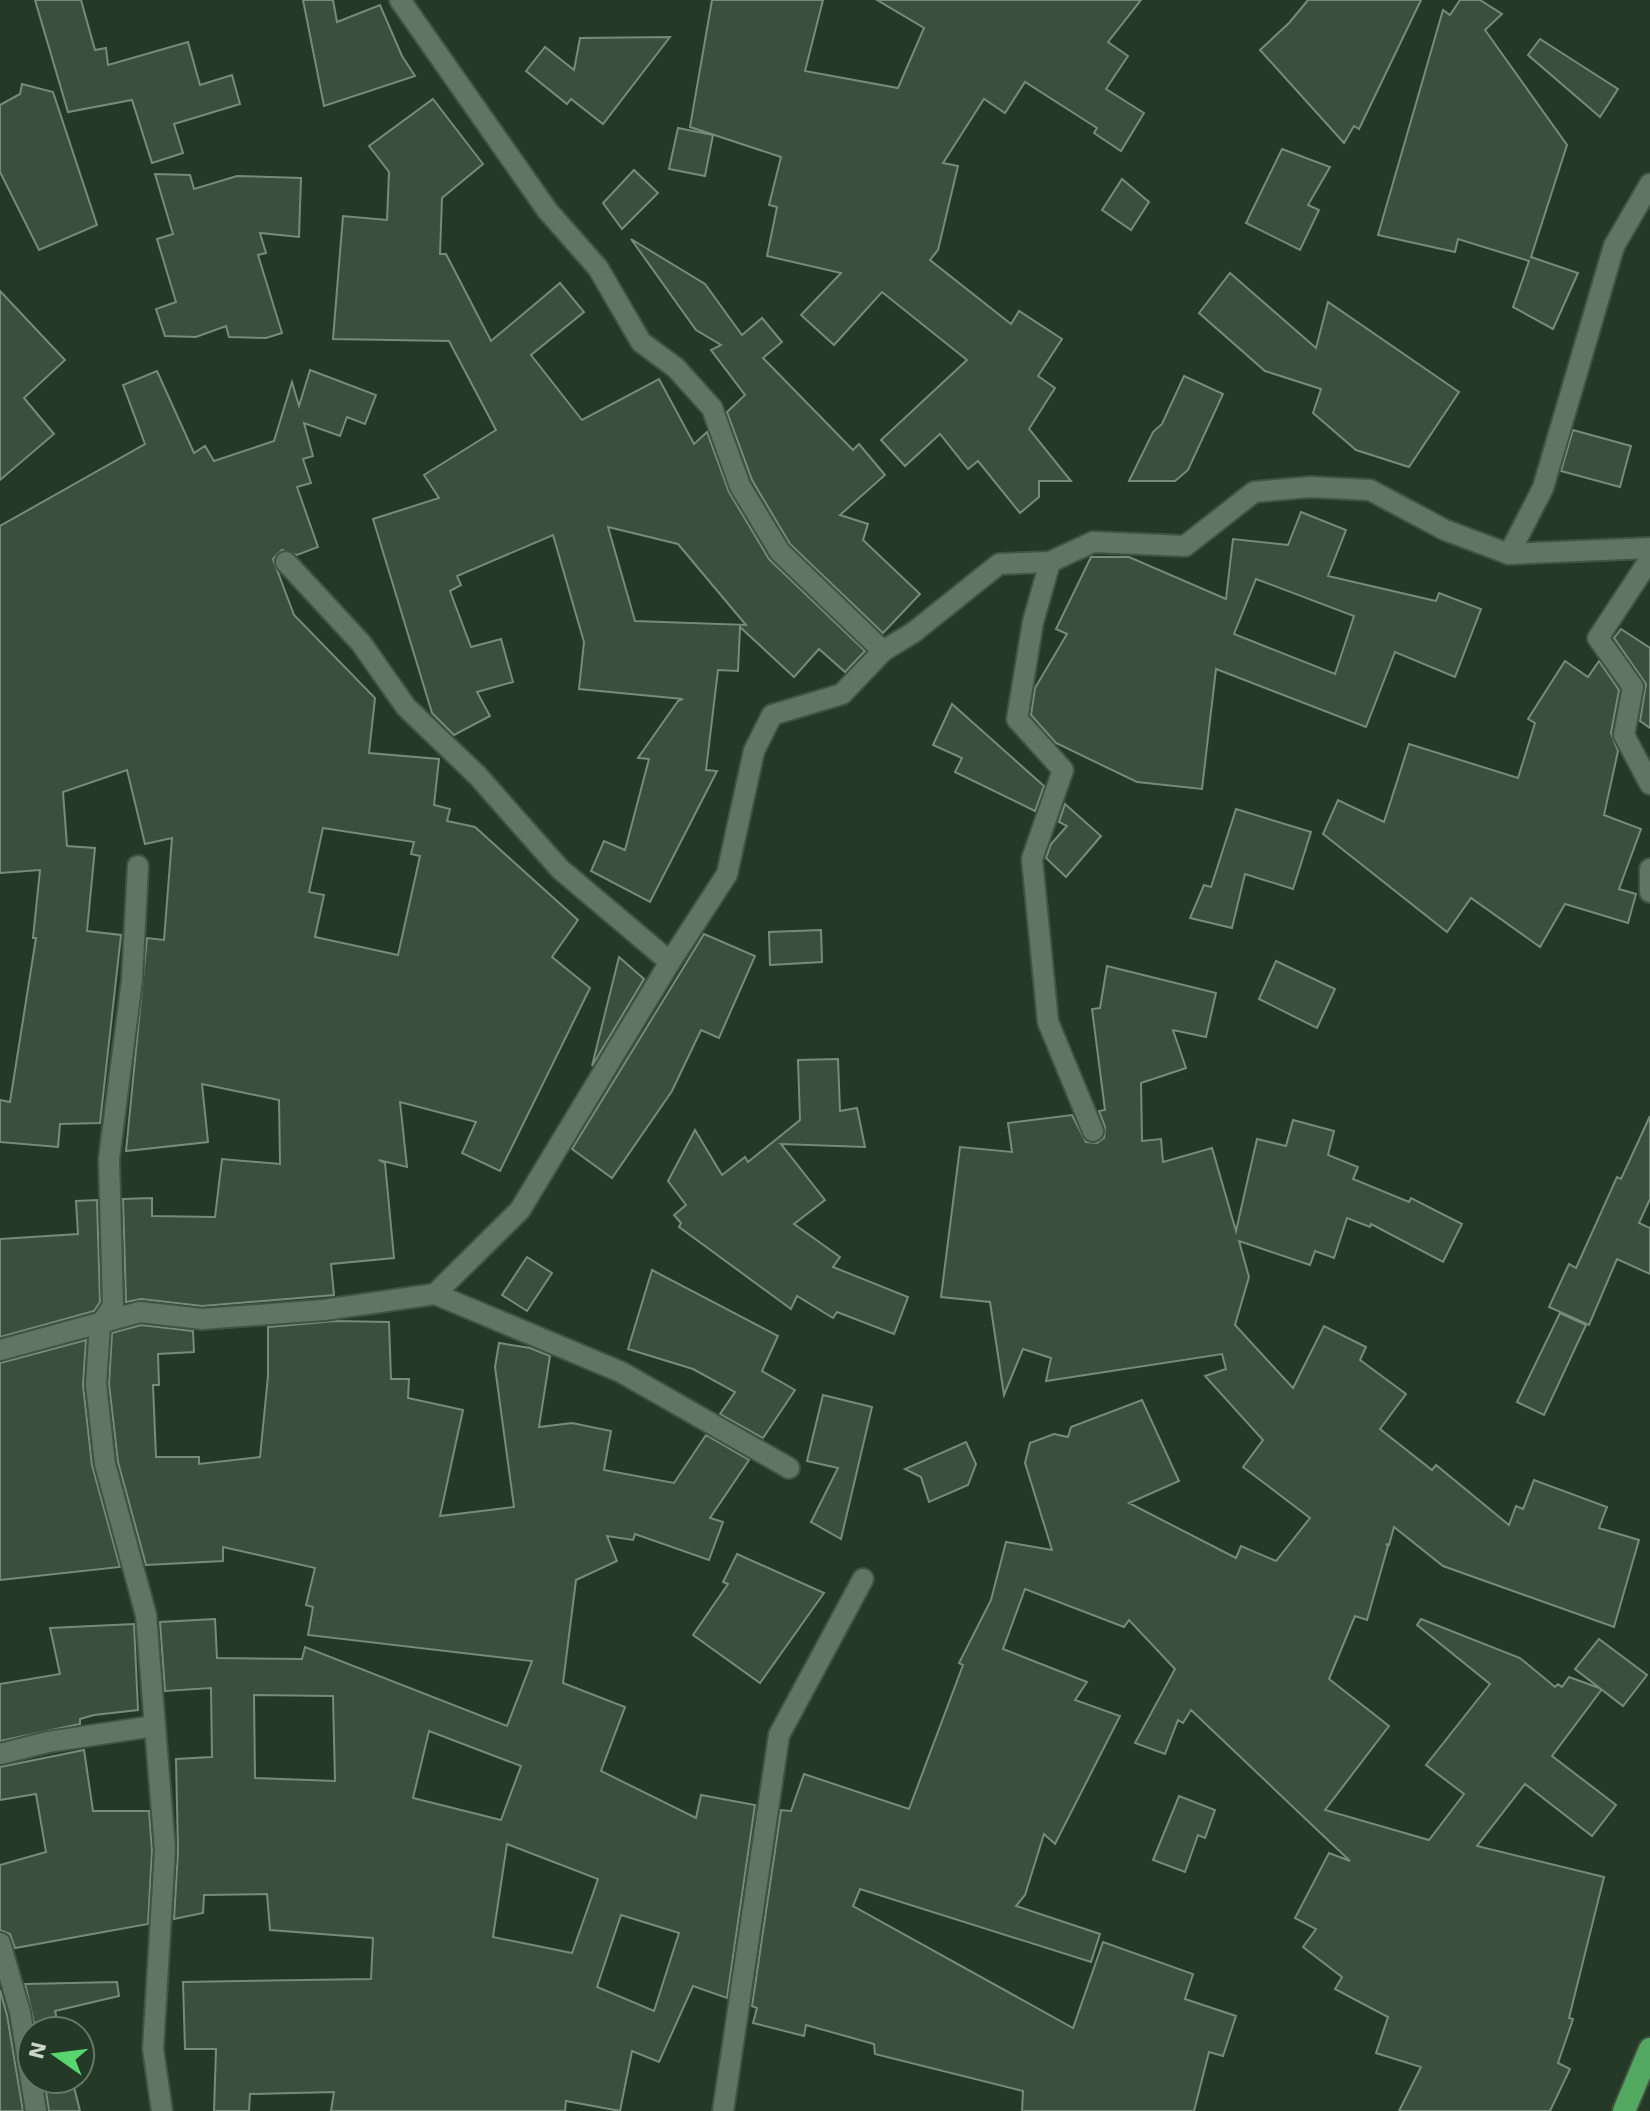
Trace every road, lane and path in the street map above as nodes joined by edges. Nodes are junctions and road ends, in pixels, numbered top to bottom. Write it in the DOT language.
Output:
graph roads {
  1 [pos="400,0"];
  2 [pos="1650,184"];
  3 [pos="1650,548"];
  4 [pos="1509,554"];
  5 [pos="1650,559"];
  6 [pos="286,562"];
  7 [pos="1050,562"];
  8 [pos="883,651"];
  9 [pos="1650,784"];
  10 [pos="138,866"];
  11 [pos="1650,869"];
  12 [pos="1650,892"];
  13 [pos="670,962"];
  14 [pos="1093,1131"];
  15 [pos="435,1294"];
  16 [pos="100,1325"];
  17 [pos="0,1350"];
  18 [pos="789,1468"];
  19 [pos="863,1579"];
  20 [pos="154,1726"];
  21 [pos="0,1754"];
  22 [pos="0,1943"];
  23 [pos="1650,2049"];
  24 [pos="36,2111"];
  25 [pos="162,2111"];
  26 [pos="723,2111"];
  27 [pos="1624,2111"];
  1 -- 8 [label="street"];
  2 -- 4 [label="street"];
  3 -- 4 [label="street"];
  4 -- 7 [label="street"];
  5 -- 9 [label="street"];
  6 -- 13 [label="street"];
  7 -- 8 [label="street"];
  7 -- 14 [label="street"];
  8 -- 13 [label="street"];
  10 -- 16 [label="street"];
  11 -- 12 [label="street"];
  13 -- 15 [label="street"];
  15 -- 16 [label="street"];
  15 -- 18 [label="street"];
  16 -- 17 [label="street"];
  16 -- 20 [label="street"];
  19 -- 26 [label="street"];
  20 -- 21 [label="street"];
  20 -- 25 [label="street"];
  22 -- 24 [label="street"];
  23 -- 27 [label="highway"];
}
